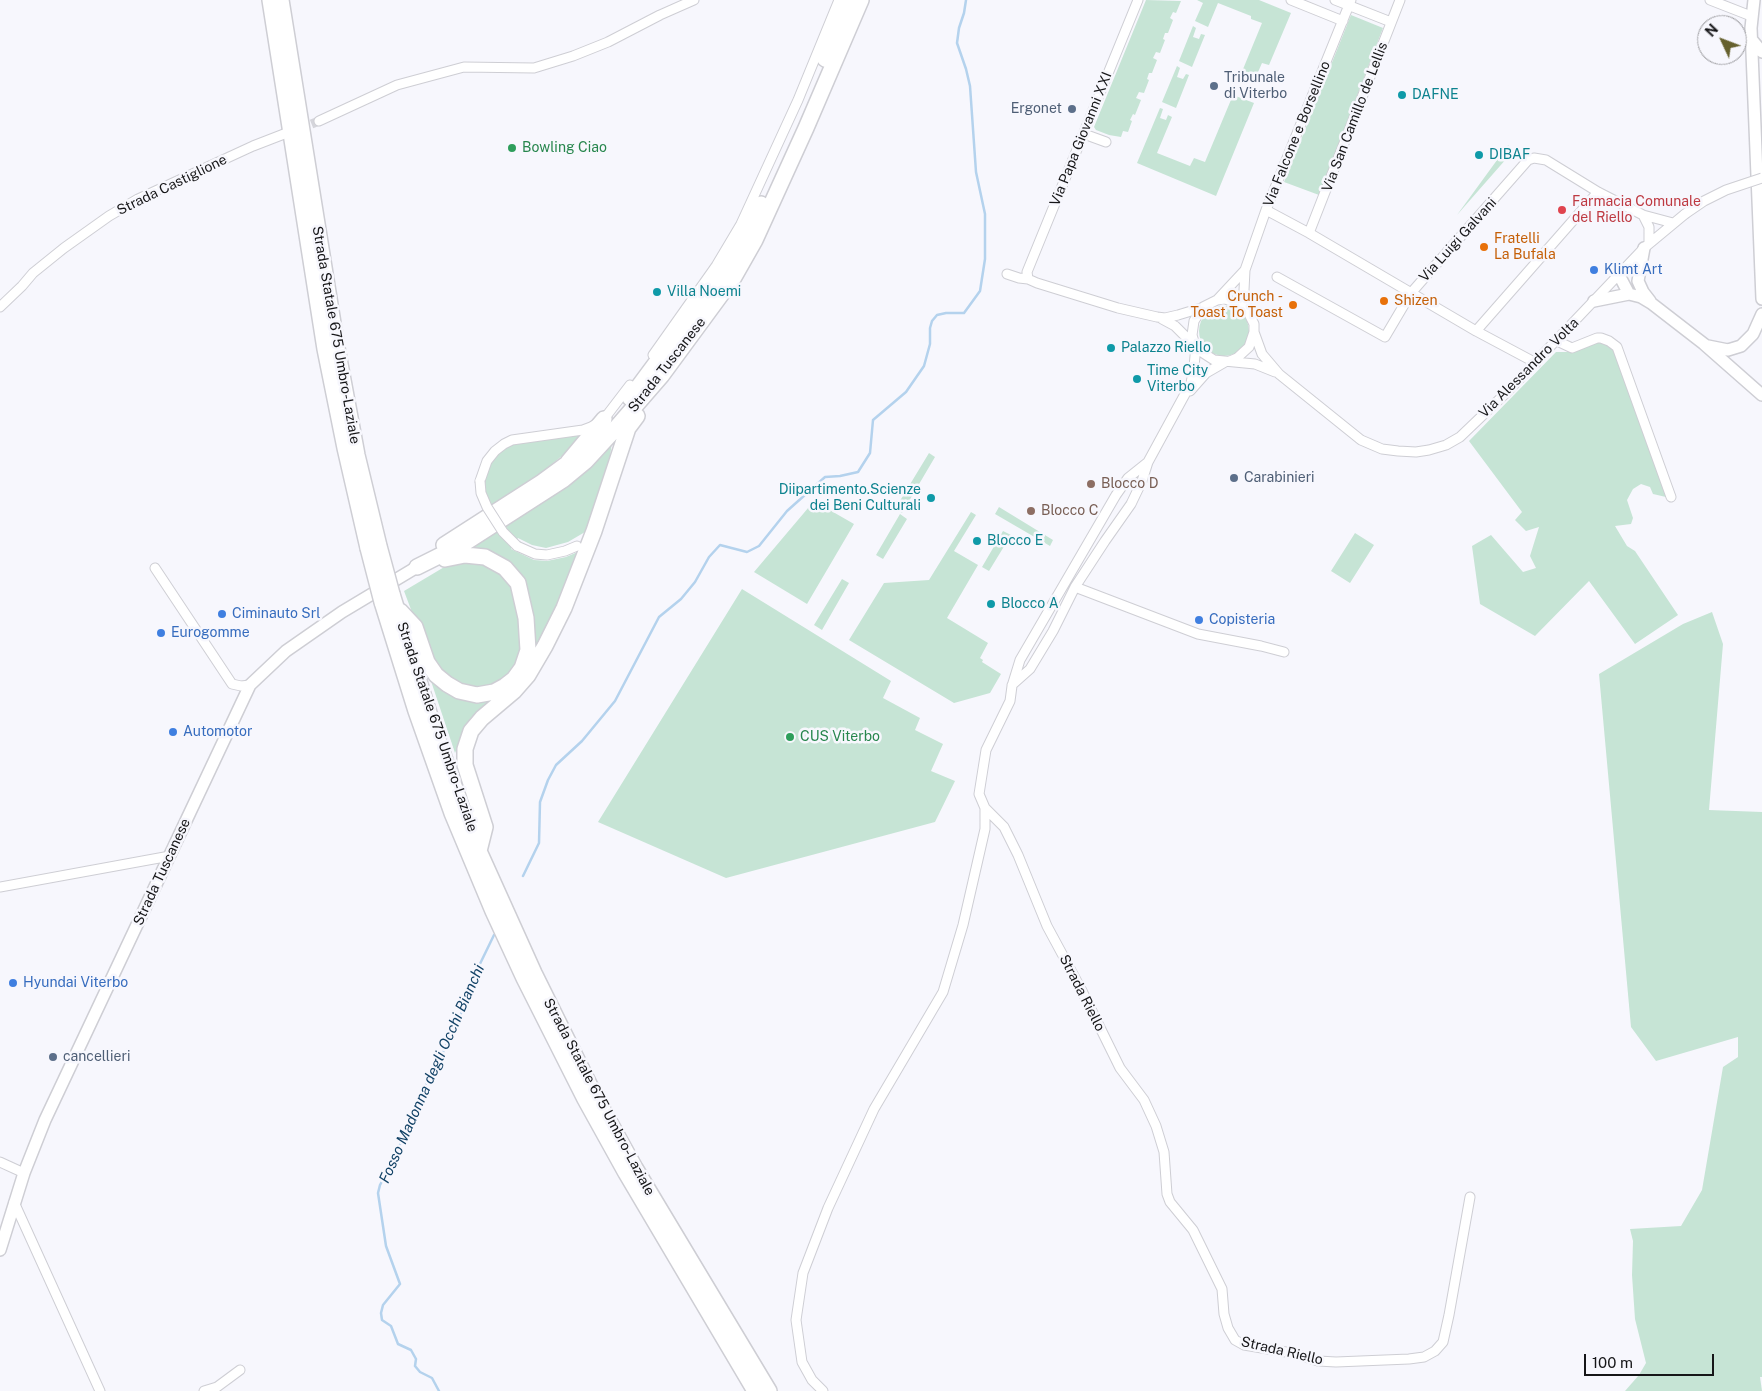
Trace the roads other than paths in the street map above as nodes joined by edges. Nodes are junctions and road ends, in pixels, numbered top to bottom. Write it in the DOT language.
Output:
graph roads {
  1 [pos="270,0"];
  2 [pos="281,0"];
  3 [pos="694,0"];
  4 [pos="839,0"];
  5 [pos="849,0"];
  6 [pos="861,0"];
  7 [pos="1138,0"];
  8 [pos="1291,0"];
  9 [pos="1335,0"];
  10 [pos="1400,0"];
  11 [pos="1710,0"];
  12 [pos="1754,0"];
  13 [pos="1308,3"];
  14 [pos="1350,3"];
  15 [pos="1751,16"];
  16 [pos="1343,21"];
  17 [pos="1391,22"];
  18 [pos="1752,40"];
  19 [pos="1762,52"];
  20 [pos="1762,96"];
  21 [pos="1755,112"];
  22 [pos="320,121"];
  23 [pos="284,134"];
  24 [pos="1084,134"];
  25 [pos="1106,142"];
  26 [pos="1762,178"];
  27 [pos="1598,192"];
  28 [pos="1266,210"];
  29 [pos="1643,215"];
  30 [pos="1673,223"];
  31 [pos="1649,227"];
  32 [pos="1663,231"];
  33 [pos="1309,233"];
  34 [pos="1647,245"];
  35 [pos="1245,270"];
  36 [pos="1007,274"];
  37 [pos="1619,275"];
  38 [pos="1277,277"];
  39 [pos="1028,279"];
  40 [pos="1638,282"];
  41 [pos="1410,293"];
  42 [pos="1629,294"];
  43 [pos="1762,299"];
  44 [pos="1217,300"];
  45 [pos="1594,301"];
  46 [pos="1651,303"];
  47 [pos="0,307"];
  48 [pos="1203,307"];
  49 [pos="1246,310"];
  50 [pos="1762,314"];
  51 [pos="1157,317"];
  52 [pos="1476,331"];
  53 [pos="1254,332"];
  54 [pos="1557,341"];
  55 [pos="1195,343"];
  56 [pos="1704,344"];
  57 [pos="1227,361"];
  58 [pos="1536,363"];
  59 [pos="1280,374"];
  60 [pos="654,384"];
  61 [pos="1762,396"];
  62 [pos="1183,399"];
  63 [pos="604,419"];
  64 [pos="1148,462"];
  65 [pos="565,465"];
  66 [pos="1671,497"];
  67 [pos="594,531"];
  68 [pos="577,546"];
  69 [pos="374,547"];
  70 [pos="417,566"];
  71 [pos="155,568"];
  72 [pos="1076,587"];
  73 [pos="391,601"];
  74 [pos="1284,652"];
  75 [pos="250,685"];
  76 [pos="1012,686"];
  77 [pos="985,807"];
  78 [pos="479,851"];
  79 [pos="170,856"];
  80 [pos="0,887"];
  81 [pos="0,1162"];
  82 [pos="24,1173"];
  83 [pos="1470,1197"];
  84 [pos="14,1202"];
  85 [pos="0,1250"];
  86 [pos="240,1370"];
  87 [pos="100,1391"];
  88 [pos="204,1391"];
  89 [pos="756,1391"];
  90 [pos="769,1391"];
  91 [pos="823,1391"];
  1 -- 69 [label="highway, Strada Statale 675 Umbro-Laziale"];
  2 -- 69 [label="highway, Strada Statale 675 Umbro-Laziale"];
  3 -- 22 [label="street"];
  4 -- 63 [label="street, Strada Tuscanese"];
  5 -- 65 [label="highway, Strada Tuscanese"];
  6 -- 60 [label="highway, Strada Tuscanese"];
  7 -- 24 [label="street, Via Papa Giovanni XXI"];
  8 -- 13 [label="street"];
  9 -- 14 [label="street"];
  10 -- 17 [label="street, Via San Camillo de Lellis"];
  11 -- 15 [label="street"];
  12 -- 15 [label="main road"];
  13 -- 16 [label="street"];
  14 -- 16 [label="street, Via Falcone e Borsellino"];
  14 -- 17 [label="street"];
  15 -- 18 [label="main road"];
  16 -- 28 [label="street, Via Falcone e Borsellino"];
  17 -- 33 [label="street, Via San Camillo de Lellis"];
  18 -- 19 [label="main road"];
  18 -- 21 [label="main road"];
  20 -- 21 [label="main road"];
  21 -- 43 [label="main road"];
  23 -- 47 [label="street, Strada Castiglione"];
  24 -- 25 [label="street"];
  24 -- 39 [label="street, Via Papa Giovanni XXI"];
  26 -- 30 [label="street, Via Alessandro Volta, bridge"];
  27 -- 29 [label="street, Via Luigi Galvani"];
  27 -- 41 [label="street, Via Luigi Galvani"];
  27 -- 52 [label="street"];
  28 -- 33 [label="street"];
  28 -- 35 [label="street, Via Falcone e Borsellino"];
  29 -- 30 [label="street, Via Luigi Galvani"];
  29 -- 31 [label="street"];
  30 -- 32 [label="street, Via Alessandro Volta"];
  31 -- 32 [label="street"];
  31 -- 34 [label="street"];
  32 -- 34 [label="street, Via Alessandro Volta"];
  33 -- 41 [label="street"];
  34 -- 37 [label="street, Via Alessandro Volta"];
  34 -- 40 [label="main road"];
  35 -- 44 [label="street, Via Falcone e Borsellino"];
  35 -- 49 [label="street, Via Falcone e Borsellino"];
  36 -- 39 [label="street"];
  37 -- 40 [label="main road"];
  37 -- 42 [label="main road"];
  37 -- 45 [label="street, Via Alessandro Volta"];
  38 -- 41 [label="street, Via Luigi Galvani"];
  39 -- 51 [label="street"];
  40 -- 46 [label="main road"];
  41 -- 52 [label="street"];
  42 -- 45 [label="main road"];
  42 -- 46 [label="main road"];
  44 -- 48 [label="street"];
  44 -- 49 [label="street"];
  45 -- 54 [label="street, Via Alessandro Volta"];
  46 -- 56 [label="main road"];
  48 -- 51 [label="street"];
  48 -- 55 [label="street"];
  49 -- 53 [label="street"];
  50 -- 56 [label="main road"];
  51 -- 55 [label="street"];
  52 -- 58 [label="street"];
  53 -- 57 [label="street"];
  53 -- 59 [label="street, Via Alessandro Volta"];
  54 -- 58 [label="street, Via Alessandro Volta"];
  54 -- 66 [label="street"];
  55 -- 57 [label="street"];
  55 -- 62 [label="street"];
  56 -- 61 [label="main road"];
  57 -- 59 [label="street, Via Alessandro Volta"];
  57 -- 62 [label="street"];
  58 -- 59 [label="street, Via Alessandro Volta"];
  60 -- 67 [label="highway"];
  60 -- 70 [label="highway, Strada Tuscanese"];
  62 -- 64 [label="street"];
  63 -- 65 [label="highway"];
  63 -- 68 [label="street, bridge"];
  64 -- 72 [label="street"];
  64 -- 76 [label="street"];
  65 -- 70 [label="highway, Strada Tuscanese"];
  67 -- 68 [label="highway"];
  67 -- 78 [label="highway"];
  69 -- 73 [label="highway, Strada Statale 675 Umbro-Laziale, bridge"];
  70 -- 73 [label="highway"];
  70 -- 75 [label="main road, Strada Tuscanese"];
  71 -- 75 [label="street"];
  72 -- 74 [label="street"];
  72 -- 76 [label="street"];
  73 -- 78 [label="highway, Strada Statale 675 Umbro-Laziale"];
  73 -- 89 [label="highway, Strada Statale 675 Umbro-Laziale"];
  75 -- 79 [label="main road, Strada Tuscanese"];
  76 -- 77 [label="street"];
  77 -- 83 [label="street, Strada Riello"];
  77 -- 91 [label="street"];
  78 -- 90 [label="highway, Strada Statale 675 Umbro-Laziale"];
  79 -- 80 [label="street"];
  79 -- 82 [label="main road, Strada Tuscanese"];
  81 -- 82 [label="street"];
  82 -- 84 [label="main road, Strada Tuscanese"];
  84 -- 85 [label="main road, Strada Tuscanese"];
  84 -- 87 [label="street"];
  86 -- 88 [label="street"];
}
